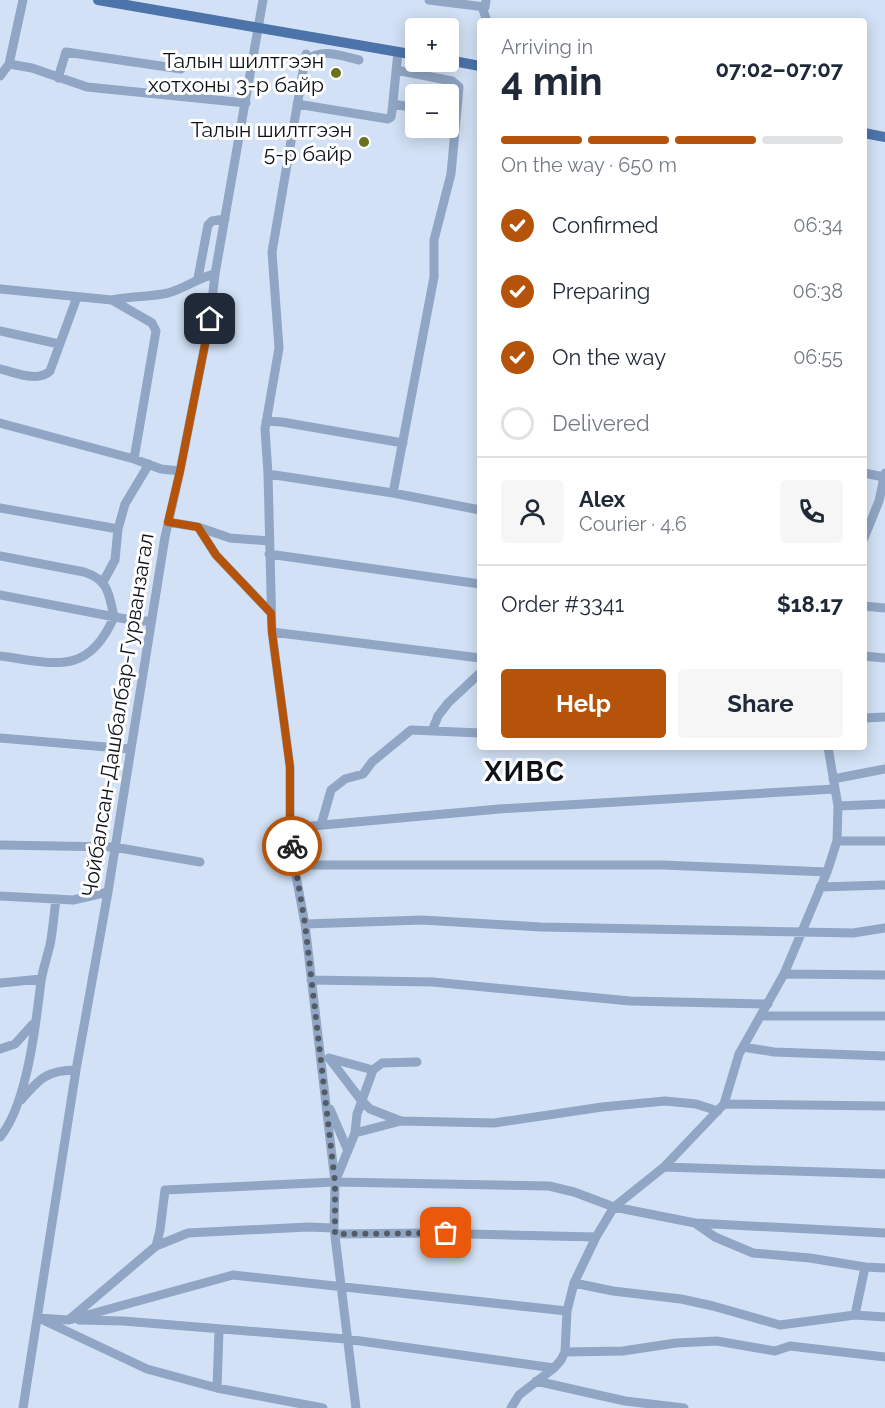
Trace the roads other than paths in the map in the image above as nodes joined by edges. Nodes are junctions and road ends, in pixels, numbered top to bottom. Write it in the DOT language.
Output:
graph roads {
  1 [pos="23,0"];
  2 [pos="98,0"];
  3 [pos="264,0"];
  4 [pos="429,0"];
  5 [pos="484,4"];
  6 [pos="259,29"];
  7 [pos="398,52"];
  8 [pos="405,53"];
  9 [pos="358,60"];
  10 [pos="459,62"];
  11 [pos="9,64"];
  12 [pos="477,65"];
  13 [pos="182,69"];
  14 [pos="396,70"];
  15 [pos="0,76"];
  16 [pos="58,78"];
  17 [pos="456,84"];
  18 [pos="246,103"];
  19 [pos="297,104"];
  20 [pos="393,104"];
  21 [pos="405,106"];
  22 [pos="867,134"];
  23 [pos="885,137"];
  24 [pos="452,138"];
  25 [pos="225,219"];
  26 [pos="215,274"];
  27 [pos="198,278"];
  28 [pos="0,290"];
  29 [pos="77,297"];
  30 [pos="112,300"];
  31 [pos="0,331"];
  32 [pos="58,344"];
  33 [pos="0,369"];
  34 [pos="266,421"];
  35 [pos="0,423"];
  36 [pos="403,443"];
  37 [pos="134,459"];
  38 [pos="149,464"];
  39 [pos="180,471"];
  40 [pos="867,473"];
  41 [pos="268,474"];
  42 [pos="884,475"];
  43 [pos="393,493"];
  44 [pos="0,508"];
  45 [pos="477,509"];
  46 [pos="168,522"];
  47 [pos="198,527"];
  48 [pos="118,529"];
  49 [pos="867,531"];
  50 [pos="269,542"];
  51 [pos="269,554"];
  52 [pos="0,556"];
  53 [pos="103,582"];
  54 [pos="477,584"];
  55 [pos="0,595"];
  56 [pos="867,606"];
  57 [pos="885,608"];
  58 [pos="271,613"];
  59 [pos="114,616"];
  60 [pos="150,621"];
  61 [pos="272,632"];
  62 [pos="0,656"];
  63 [pos="867,656"];
  64 [pos="477,658"];
  65 [pos="885,658"];
  66 [pos="477,676"];
  67 [pos="885,717"];
  68 [pos="867,718"];
  69 [pos="432,731"];
  70 [pos="477,733"];
  71 [pos="0,738"];
  72 [pos="130,749"];
  73 [pos="828,750"];
  74 [pos="885,769"];
  75 [pos="834,784"];
  76 [pos="885,804"];
  77 [pos="838,806"];
  78 [pos="321,825"];
  79 [pos="290,828"];
  80 [pos="837,841"];
  81 [pos="885,841"];
  82 [pos="0,845"];
  83 [pos="114,847"];
  84 [pos="200,862"];
  85 [pos="294,865"];
  86 [pos="827,872"];
  87 [pos="885,885"];
  88 [pos="820,887"];
  89 [pos="108,892"];
  90 [pos="0,896"];
  91 [pos="56,899"];
  92 [pos="305,924"];
  93 [pos="885,928"];
  94 [pos="803,932"];
  95 [pos="784,974"];
  96 [pos="885,975"];
  97 [pos="41,979"];
  98 [pos="311,980"];
  99 [pos="0,983"];
  100 [pos="768,1004"];
  101 [pos="761,1016"];
  102 [pos="885,1016"];
  103 [pos="36,1020"];
  104 [pos="743,1047"];
  105 [pos="0,1049"];
  106 [pos="325,1056"];
  107 [pos="885,1056"];
  108 [pos="417,1062"];
  109 [pos="76,1070"];
  110 [pos="373,1070"];
  111 [pos="326,1098"];
  112 [pos="361,1100"];
  113 [pos="19,1102"];
  114 [pos="885,1106"];
  115 [pos="721,1108"];
  116 [pos="401,1121"];
  117 [pos="355,1133"];
  118 [pos="0,1137"];
  119 [pos="348,1151"];
  120 [pos="664,1167"];
  121 [pos="885,1174"];
  122 [pos="335,1182"];
  123 [pos="614,1207"];
  124 [pos="695,1223"];
  125 [pos="335,1231"];
  126 [pos="885,1233"];
  127 [pos="596,1236"];
  128 [pos="156,1245"];
  129 [pos="865,1267"];
  130 [pos="885,1268"];
  131 [pos="574,1283"];
  132 [pos="340,1286"];
  133 [pos="567,1311"];
  134 [pos="855,1315"];
  135 [pos="885,1317"];
  136 [pos="38,1318"];
  137 [pos="69,1320"];
  138 [pos="219,1330"];
  139 [pos="346,1339"];
  140 [pos="565,1352"];
  141 [pos="885,1357"];
  142 [pos="554,1368"];
  143 [pos="536,1381"];
  144 [pos="217,1388"];
  145 [pos="23,1408"];
  146 [pos="323,1408"];
  147 [pos="356,1408"];
  148 [pos="511,1408"];
  149 [pos="684,1408"];
  1 -- 11 [label="street"];
  2 -- 6 [label="main road"];
  3 -- 6 [label="street, Чойбалсан-Дашбалбар-Гурванзагал"];
  4 -- 5 [label="street"];
  6 -- 7 [label="main road"];
  6 -- 18 [label="street, Чойбалсан-Дашбалбар-Гурванзагал"];
  7 -- 8 [label="main road"];
  7 -- 14 [label="street"];
  9 -- 19 [label="street"];
  10 -- 12 [label="main road"];
  11 -- 15 [label="street"];
  11 -- 16 [label="street"];
  13 -- 16 [label="street"];
  14 -- 17 [label="street"];
  14 -- 20 [label="street"];
  16 -- 18 [label="street"];
  18 -- 25 [label="street, Чойбалсан-Дашбалбар-Гурванзагал"];
  19 -- 20 [label="street"];
  19 -- 34 [label="street"];
  20 -- 21 [label="street"];
  22 -- 23 [label="main road"];
  24 -- 36 [label="street"];
  25 -- 26 [label="street, Чойбалсан-Дашбалбар-Гурванзагал"];
  25 -- 27 [label="street"];
  26 -- 27 [label="street"];
  26 -- 39 [label="street, Чойбалсан-Дашбалбар-Гурванзагал"];
  27 -- 30 [label="street"];
  28 -- 29 [label="street"];
  29 -- 30 [label="street"];
  29 -- 32 [label="street"];
  30 -- 37 [label="street"];
  31 -- 32 [label="street"];
  32 -- 33 [label="street"];
  34 -- 36 [label="street"];
  34 -- 41 [label="street"];
  35 -- 37 [label="street"];
  36 -- 43 [label="street"];
  37 -- 38 [label="street"];
  38 -- 39 [label="street"];
  38 -- 48 [label="street"];
  39 -- 46 [label="street, Чойбалсан-Дашбалбар-Гурванзагал"];
  40 -- 42 [label="street"];
  41 -- 43 [label="street"];
  41 -- 50 [label="street"];
  42 -- 49 [label="street"];
  43 -- 45 [label="street"];
  44 -- 48 [label="street"];
  46 -- 47 [label="street"];
  46 -- 60 [label="street, Чойбалсан-Дашбалбар-Гурванзагал"];
  47 -- 50 [label="street"];
  47 -- 58 [label="street"];
  48 -- 53 [label="street"];
  50 -- 51 [label="street"];
  51 -- 54 [label="street"];
  51 -- 58 [label="street"];
  52 -- 53 [label="street"];
  53 -- 59 [label="street"];
  55 -- 59 [label="street"];
  56 -- 57 [label="street"];
  58 -- 61 [label="street"];
  59 -- 60 [label="street"];
  59 -- 62 [label="street"];
  60 -- 72 [label="street, Чойбалсан-Дашбалбар-Гурванзагал"];
  61 -- 64 [label="street"];
  61 -- 79 [label="street"];
  63 -- 65 [label="street"];
  66 -- 69 [label="street"];
  67 -- 68 [label="street"];
  69 -- 70 [label="street"];
  69 -- 78 [label="street"];
  71 -- 72 [label="street"];
  72 -- 83 [label="street, Чойбалсан-Дашбалбар-Гурванзагал"];
  73 -- 75 [label="street"];
  74 -- 75 [label="street"];
  75 -- 77 [label="street"];
  75 -- 78 [label="street"];
  76 -- 77 [label="street"];
  77 -- 80 [label="street"];
  78 -- 79 [label="street"];
  79 -- 85 [label="street"];
  80 -- 81 [label="street"];
  80 -- 86 [label="street"];
  82 -- 83 [label="street"];
  83 -- 84 [label="street"];
  83 -- 89 [label="street, Чойбалсан-Дашбалбар-Гурванзагал"];
  85 -- 86 [label="street"];
  85 -- 92 [label="street"];
  86 -- 88 [label="street"];
  87 -- 88 [label="street"];
  88 -- 94 [label="street"];
  89 -- 91 [label="street"];
  89 -- 109 [label="street, Чойбалсан-Дашбалбар-Гурванзагал"];
  90 -- 91 [label="street"];
  91 -- 97 [label="street"];
  92 -- 94 [label="street"];
  92 -- 98 [label="street"];
  93 -- 94 [label="street"];
  94 -- 95 [label="street"];
  95 -- 96 [label="street"];
  95 -- 100 [label="street"];
  97 -- 99 [label="street"];
  97 -- 103 [label="street"];
  98 -- 100 [label="street"];
  98 -- 106 [label="street"];
  100 -- 101 [label="street"];
  101 -- 102 [label="street"];
  101 -- 104 [label="street"];
  103 -- 105 [label="street"];
  103 -- 113 [label="street"];
  104 -- 107 [label="street"];
  104 -- 115 [label="street"];
  106 -- 110 [label="street"];
  106 -- 111 [label="street"];
  106 -- 112 [label="street"];
  108 -- 110 [label="street"];
  109 -- 113 [label="street"];
  109 -- 136 [label="street, Чойбалсан-Дашбалбар-Гурванзагал"];
  110 -- 112 [label="street"];
  111 -- 119 [label="street"];
  111 -- 122 [label="street"];
  112 -- 116 [label="street"];
  112 -- 117 [label="street"];
  113 -- 118 [label="street"];
  114 -- 115 [label="street"];
  115 -- 116 [label="street"];
  115 -- 120 [label="street"];
  116 -- 117 [label="street"];
  117 -- 119 [label="street"];
  119 -- 122 [label="street"];
  120 -- 121 [label="street"];
  120 -- 123 [label="street"];
  122 -- 123 [label="street"];
  122 -- 125 [label="street"];
  122 -- 128 [label="street"];
  123 -- 124 [label="street"];
  123 -- 127 [label="street"];
  124 -- 126 [label="street"];
  124 -- 129 [label="street"];
  125 -- 127 [label="street"];
  125 -- 128 [label="street"];
  125 -- 132 [label="street"];
  127 -- 131 [label="street"];
  128 -- 137 [label="street"];
  129 -- 130 [label="street"];
  129 -- 134 [label="street"];
  131 -- 133 [label="street"];
  131 -- 134 [label="street"];
  132 -- 133 [label="street"];
  132 -- 137 [label="street"];
  132 -- 139 [label="street"];
  133 -- 140 [label="street"];
  134 -- 135 [label="street"];
  136 -- 137 [label="street"];
  136 -- 144 [label="street"];
  136 -- 145 [label="street, Чойбалсан-Дашбалбар-Гурванзагал"];
  137 -- 138 [label="street"];
  138 -- 139 [label="street"];
  138 -- 144 [label="street"];
  139 -- 142 [label="street"];
  139 -- 147 [label="street"];
  140 -- 141 [label="street"];
  140 -- 142 [label="street"];
  142 -- 143 [label="street"];
  143 -- 148 [label="street"];
  143 -- 149 [label="street"];
  144 -- 146 [label="street"];
}
